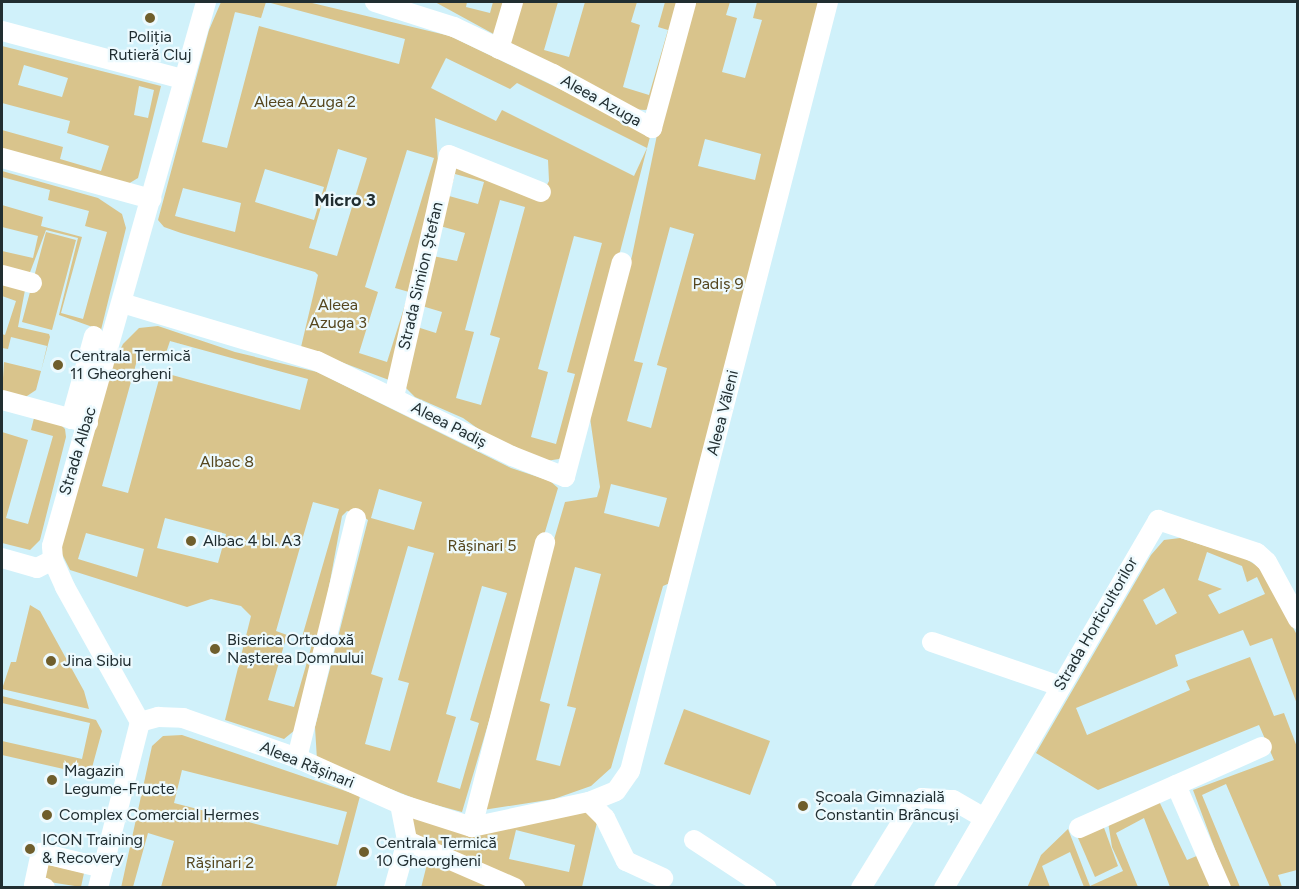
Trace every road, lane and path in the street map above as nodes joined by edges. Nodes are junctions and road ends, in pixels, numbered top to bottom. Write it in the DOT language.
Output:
graph roads {
  1 [pos="206,2"];
  2 [pos="375,2"];
  3 [pos="513,2"];
  4 [pos="828,2"];
  5 [pos="686,3"];
  6 [pos="2,31"];
  7 [pos="499,49"];
  8 [pos="183,79"];
  9 [pos="2,158"];
  10 [pos="541,192"];
  11 [pos="151,199"];
  12 [pos="622,262"];
  13 [pos="2,275"];
  14 [pos="32,283"];
  15 [pos="122,303"];
  16 [pos="94,336"];
  17 [pos="394,397"];
  18 [pos="2,400"];
  19 [pos="79,421"];
  20 [pos="356,518"];
  21 [pos="545,542"];
  22 [pos="2,558"];
  23 [pos="53,560"];
  24 [pos="1298,619"];
  25 [pos="932,642"];
  26 [pos="1060,686"];
  27 [pos="140,722"];
  28 [pos="1262,747"];
  29 [pos="297,758"];
  30 [pos="1176,785"];
  31 [pos="589,802"];
  32 [pos="400,804"];
  33 [pos="984,818"];
  34 [pos="472,827"];
  35 [pos="1079,828"];
  36 [pos="694,840"];
  37 [pos="407,841"];
  38 [pos="103,868"];
  39 [pos="663,878"];
  40 [pos="45,888"];
  41 [pos="98,888"];
  42 [pos="394,888"];
  43 [pos="515,888"];
  44 [pos="767,888"];
  45 [pos="861,888"];
  46 [pos="944,888"];
  47 [pos="1221,888"];
  1 -- 8 [label="street, Strada Albac"];
  2 -- 7 [label="street, Aleea Azuga"];
  3 -- 7 [label="street"];
  4 -- 31 [label="street, Aleea Văleni"];
  5 -- 7 [label="street, Aleea Azuga"];
  6 -- 8 [label="street"];
  8 -- 11 [label="street, Strada Albac"];
  9 -- 11 [label="street"];
  10 -- 17 [label="street, Strada Simion Ștefan"];
  11 -- 15 [label="street, Strada Albac"];
  12 -- 17 [label="street, Aleea Padiș"];
  13 -- 14 [label="street"];
  15 -- 17 [label="street, Aleea Padiș"];
  15 -- 19 [label="street, Strada Albac"];
  16 -- 19 [label="street"];
  18 -- 19 [label="street"];
  19 -- 23 [label="street, Strada Albac"];
  20 -- 29 [label="street"];
  21 -- 34 [label="street"];
  22 -- 23 [label="street"];
  23 -- 27 [label="street"];
  24 -- 26 [label="street, Strada Horticultorilor"];
  25 -- 26 [label="street"];
  26 -- 33 [label="street, Strada Horticultorilor"];
  27 -- 29 [label="street, Aleea Rășinari"];
  27 -- 38 [label="street"];
  28 -- 30 [label="street"];
  29 -- 32 [label="street, Aleea Rășinari"];
  30 -- 35 [label="street"];
  30 -- 47 [label="street"];
  31 -- 34 [label="street, Aleea Rășinari"];
  31 -- 39 [label="street"];
  32 -- 34 [label="street, Aleea Rășinari"];
  32 -- 37 [label="street"];
  33 -- 45 [label="street"];
  33 -- 46 [label="street, Strada Horticultorilor"];
  36 -- 44 [label="street"];
  37 -- 42 [label="street"];
  37 -- 43 [label="street"];
  38 -- 40 [label="street"];
  38 -- 41 [label="street"];
}
